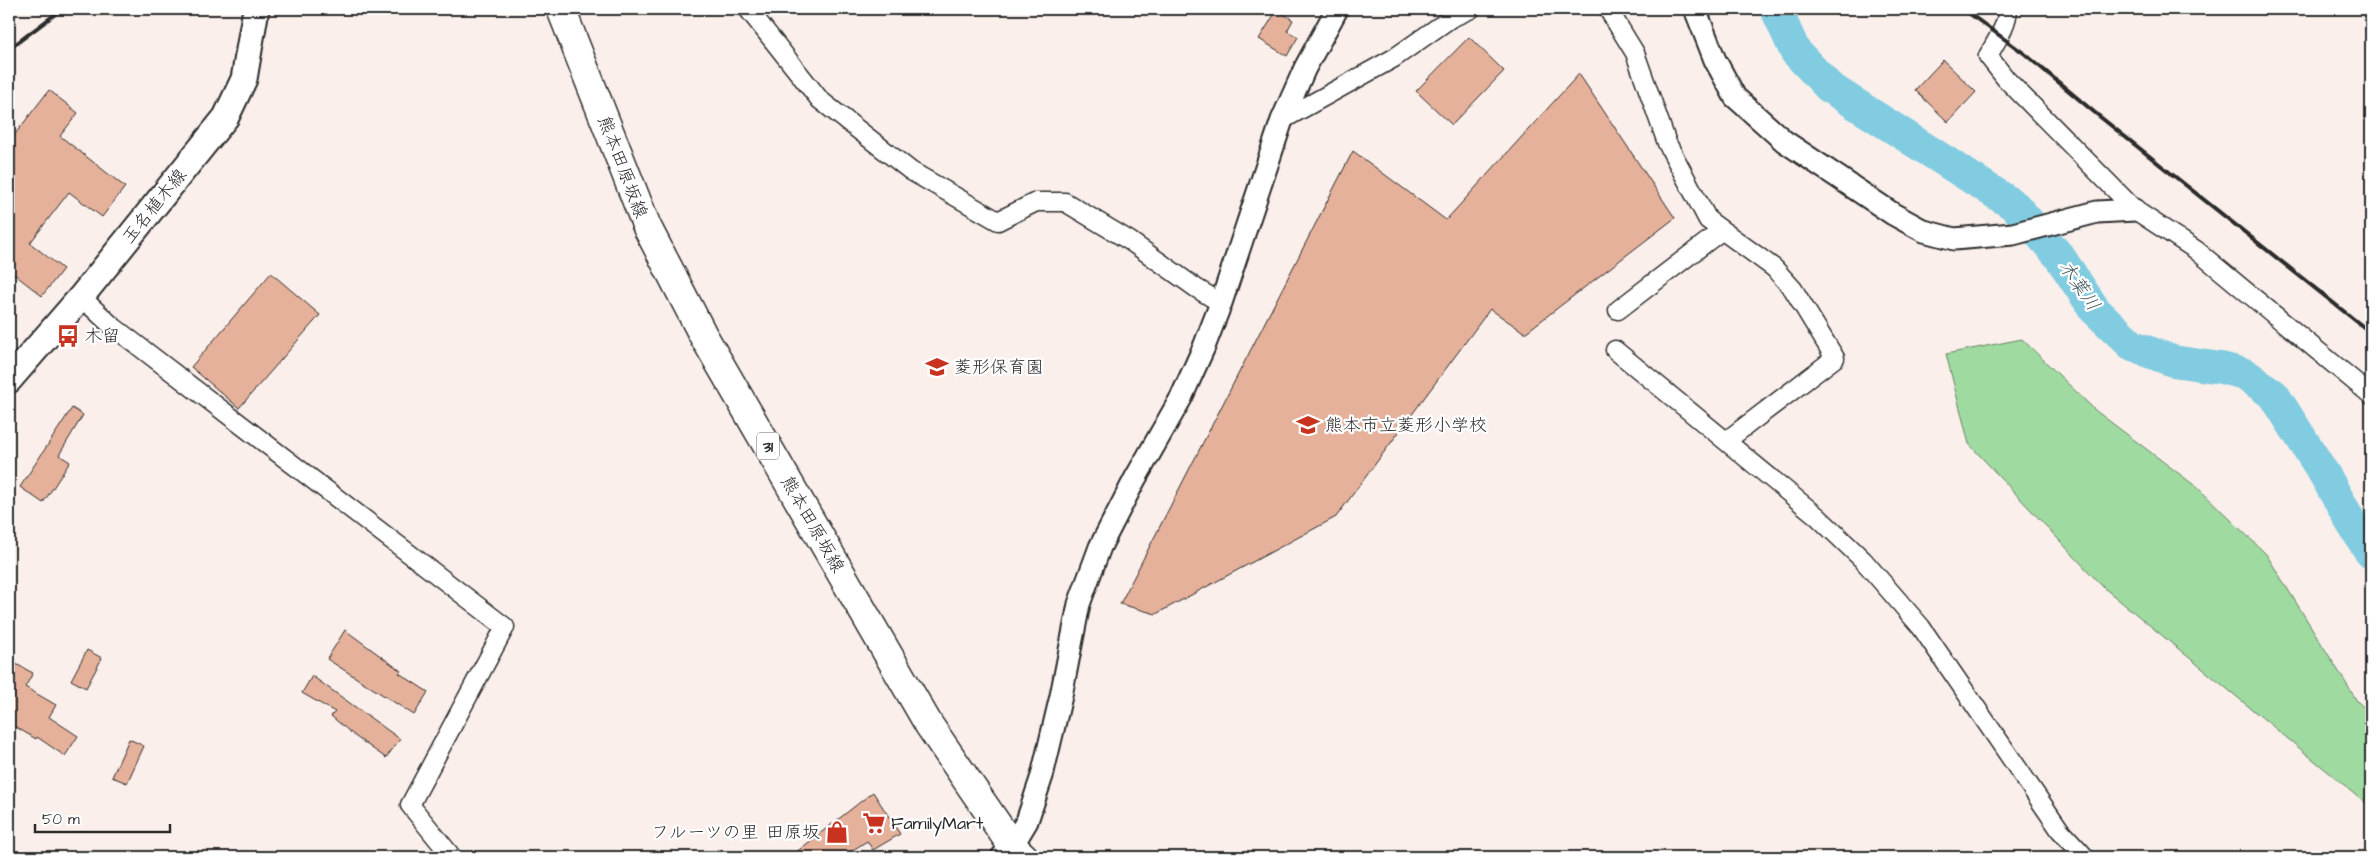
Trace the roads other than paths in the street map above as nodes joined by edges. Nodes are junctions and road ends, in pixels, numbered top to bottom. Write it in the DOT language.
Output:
graph roads {
  1 [pos="256,9"];
  2 [pos="561,9"];
  3 [pos="748,9"];
  4 [pos="1337,9"];
  5 [pos="1472,9"];
  6 [pos="1608,9"];
  7 [pos="1695,9"];
  8 [pos="2008,9"];
  9 [pos="1282,120"];
  10 [pos="2135,210"];
  11 [pos="1721,231"];
  12 [pos="81,297"];
  13 [pos="1221,303"];
  14 [pos="1618,310"];
  15 [pos="1615,350"];
  16 [pos="9,380"];
  17 [pos="2371,395"];
  18 [pos="1726,441"];
  19 [pos="1013,853"];
  20 [pos="452,857"];
  21 [pos="2085,857"];
  1 -- 12 [label="main road, 玉名植木線"];
  2 -- 19 [label="main road, 熊本田原坂線 / 31"];
  3 -- 13 [label="street"];
  4 -- 9 [label="street"];
  5 -- 9 [label="street"];
  6 -- 11 [label="street"];
  7 -- 10 [label="street"];
  8 -- 10 [label="street"];
  9 -- 13 [label="street"];
  10 -- 17 [label="street"];
  11 -- 14 [label="street"];
  11 -- 18 [label="street"];
  12 -- 16 [label="main road, 玉名植木線"];
  12 -- 20 [label="street"];
  13 -- 19 [label="street"];
  15 -- 18 [label="street"];
  18 -- 21 [label="street"];
}
